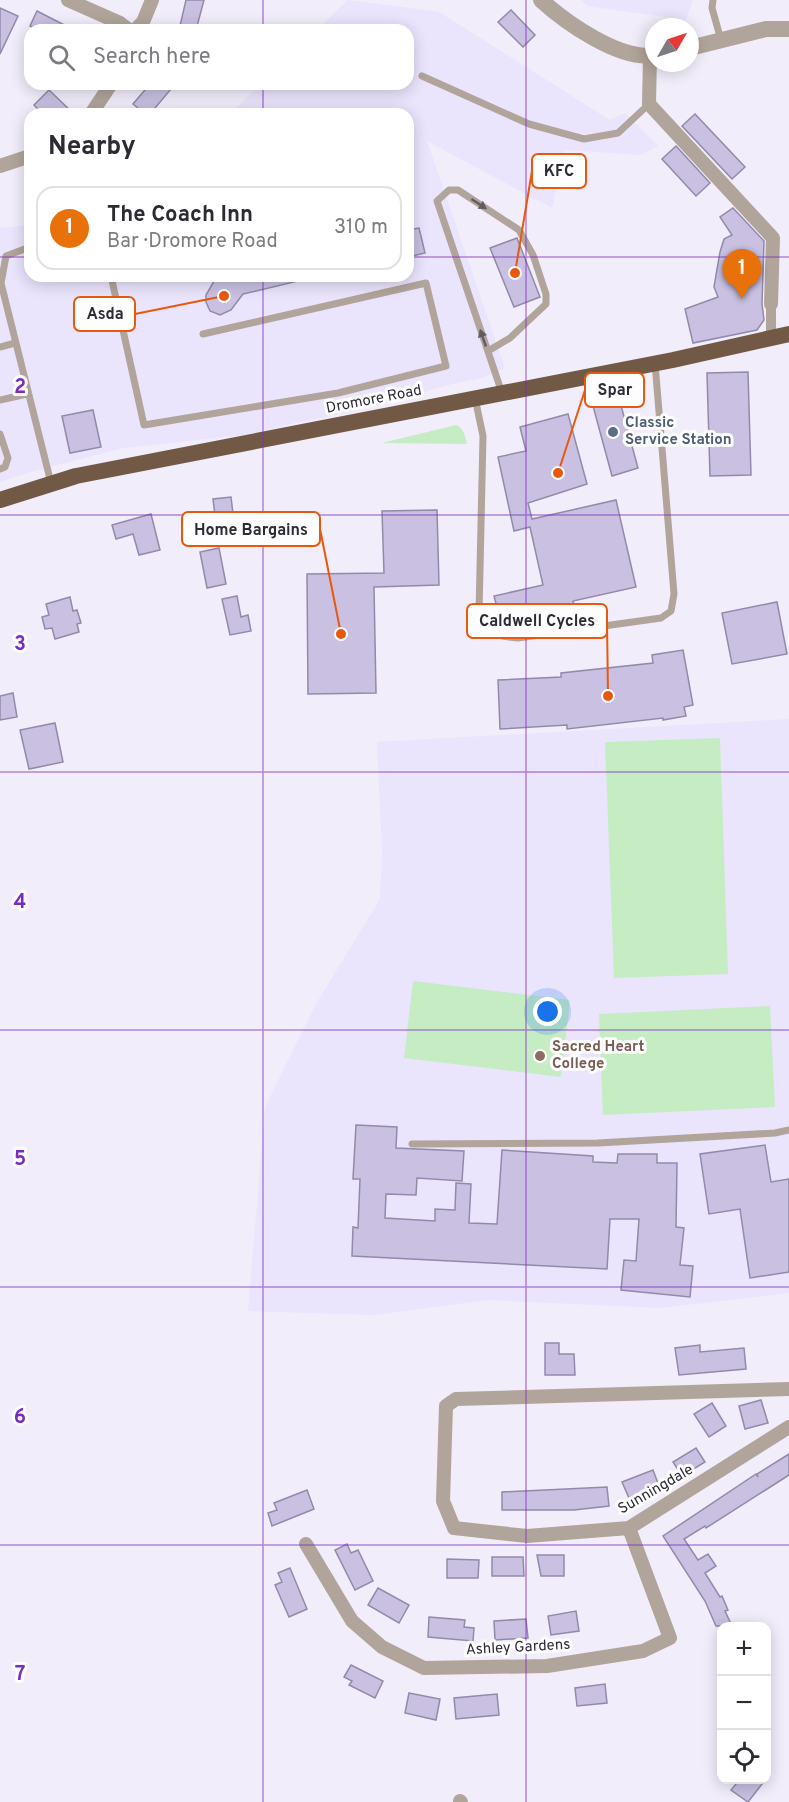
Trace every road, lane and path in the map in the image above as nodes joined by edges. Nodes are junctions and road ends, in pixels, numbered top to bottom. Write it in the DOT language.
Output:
graph roads {
  1 [pos="68,0"];
  2 [pos="152,0"];
  3 [pos="713,0"];
  4 [pos="545,1"];
  5 [pos="121,24"];
  6 [pos="141,24"];
  7 [pos="789,29"];
  8 [pos="721,40"];
  9 [pos="699,46"];
  10 [pos="645,53"];
  11 [pos="651,72"];
  12 [pos="422,76"];
  13 [pos="107,90"];
  14 [pos="649,104"];
  15 [pos="95,108"];
  16 [pos="24,158"];
  17 [pos="0,166"];
  18 [pos="24,249"];
  19 [pos="112,282"];
  20 [pos="771,304"];
  21 [pos="203,334"];
  22 [pos="789,334"];
  23 [pos="764,341"];
  24 [pos="15,344"];
  25 [pos="0,347"];
  26 [pos="488,351"];
  27 [pos="655,363"];
  28 [pos="502,393"];
  29 [pos="27,394"];
  30 [pos="475,399"];
  31 [pos="0,400"];
  32 [pos="0,434"];
  33 [pos="0,469"];
  34 [pos="51,483"];
  35 [pos="0,500"];
  36 [pos="789,1130"];
  37 [pos="412,1144"];
  38 [pos="789,1389"];
  39 [pos="789,1427"];
  40 [pos="629,1528"];
  41 [pos="306,1544"];
  1 -- 5 [label="street"];
  2 -- 6 [label="street"];
  3 -- 8 [label="lane"];
  4 -- 10 [label="street"];
  7 -- 8 [label="street"];
  8 -- 9 [label="street"];
  11 -- 14 [label="street"];
  12 -- 14 [label="lane"];
  13 -- 15 [label="street"];
  14 -- 20 [label="street"];
  16 -- 17 [label="street"];
  18 -- 24 [label="lane"];
  19 -- 21 [label="lane"];
  20 -- 23 [label="street"];
  22 -- 23 [label="highway, Dromore Road"];
  23 -- 27 [label="highway, Dromore Road"];
  24 -- 25 [label="lane"];
  24 -- 29 [label="lane"];
  26 -- 26 [label="lane, one-way"];
  26 -- 28 [label="lane"];
  27 -- 28 [label="highway, Dromore Road"];
  27 -- 30 [label="lane"];
  28 -- 30 [label="highway, Dromore Road"];
  29 -- 31 [label="lane"];
  29 -- 34 [label="lane"];
  30 -- 34 [label="highway, Dromore Road"];
  32 -- 33 [label="lane"];
  34 -- 35 [label="highway, Dromore Road"];
  36 -- 37 [label="lane"];
  38 -- 40 [label="street, Sunningdale"];
  39 -- 40 [label="street, Sunningdale"];
  40 -- 41 [label="street, Ashley Gardens"];
}
